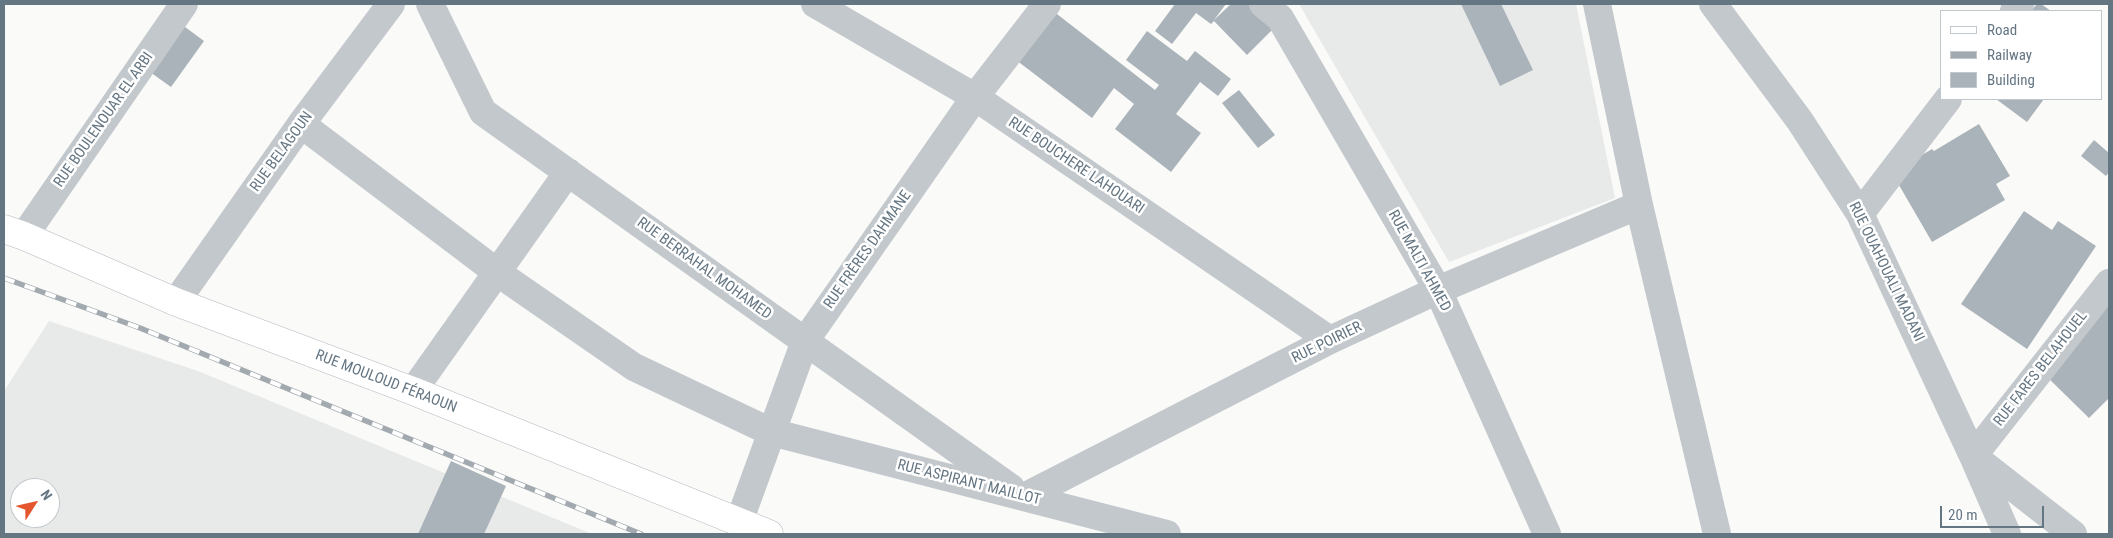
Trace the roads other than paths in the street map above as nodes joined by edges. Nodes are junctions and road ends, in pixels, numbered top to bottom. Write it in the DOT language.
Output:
graph roads {
  1 [pos="184,4"];
  2 [pos="391,4"];
  3 [pos="430,4"];
  4 [pos="815,4"];
  5 [pos="1047,4"];
  6 [pos="1263,4"];
  7 [pos="1597,4"];
  8 [pos="1713,4"];
  9 [pos="975,97"];
  10 [pos="1947,100"];
  11 [pos="302,124"];
  12 [pos="568,172"];
  13 [pos="1640,205"];
  14 [pos="1860,214"];
  15 [pos="14,233"];
  16 [pos="498,273"];
  17 [pos="2109,282"];
  18 [pos="1438,290"];
  19 [pos="176,302"];
  20 [pos="1330,340"];
  21 [pos="805,341"];
  22 [pos="413,392"];
  23 [pos="771,432"];
  24 [pos="1973,456"];
  25 [pos="1024,497"];
  26 [pos="739,522"];
  27 [pos="769,534"];
  28 [pos="1167,534"];
  29 [pos="1547,534"];
  30 [pos="1717,534"];
  31 [pos="2007,534"];
  32 [pos="2073,534"];
  1 -- 15 [label="street, RUE BOULENOUAR EL ARBI"];
  2 -- 11 [label="street, RUE BELAGOUN"];
  3 -- 12 [label="street, RUE BERRAHAL MOHAMED"];
  4 -- 9 [label="street, RUE BOUCHERE LAHOUARI"];
  5 -- 9 [label="street, RUE FRÈRES DAHMANE"];
  6 -- 18 [label="street, RUE MALTI AHMED"];
  7 -- 13 [label="street"];
  8 -- 14 [label="street, RUE OUAHOUALI MADANI"];
  9 -- 20 [label="street, RUE BOUCHERE LAHOUARI"];
  9 -- 21 [label="street, RUE FRÈRES DAHMANE"];
  10 -- 14 [label="street"];
  11 -- 16 [label="street, RUE ASPIRANT MAILLOT"];
  11 -- 19 [label="street, RUE BELAGOUN"];
  12 -- 16 [label="street"];
  12 -- 21 [label="street, RUE BERRAHAL MOHAMED"];
  13 -- 18 [label="street, RUE POIRIER"];
  13 -- 30 [label="street"];
  14 -- 24 [label="street, RUE OUAHOUALI MADANI"];
  15 -- 19 [label="main road, RUE MOULOUD FÉRAOUN"];
  16 -- 22 [label="street"];
  16 -- 23 [label="street, RUE ASPIRANT MAILLOT"];
  17 -- 24 [label="street, RUE FARES BELAHOUEL"];
  18 -- 20 [label="street, RUE POIRIER"];
  18 -- 29 [label="street, RUE MALTI AHMED"];
  19 -- 22 [label="main road, RUE MOULOUD FÉRAOUN"];
  20 -- 25 [label="street, RUE POIRIER"];
  21 -- 23 [label="street, RUE FRÈRES DAHMANE"];
  21 -- 25 [label="street, RUE BERRAHAL MOHAMED"];
  22 -- 26 [label="main road, RUE MOULOUD FÉRAOUN"];
  23 -- 25 [label="street, RUE ASPIRANT MAILLOT"];
  23 -- 26 [label="street, RUE FRÈRES DAHMANE"];
  24 -- 31 [label="street, RUE OUAHOUALI MADANI"];
  24 -- 32 [label="street"];
  25 -- 28 [label="street, RUE ASPIRANT MAILLOT"];
  26 -- 27 [label="main road, RUE MOULOUD FÉRAOUN"];
}
